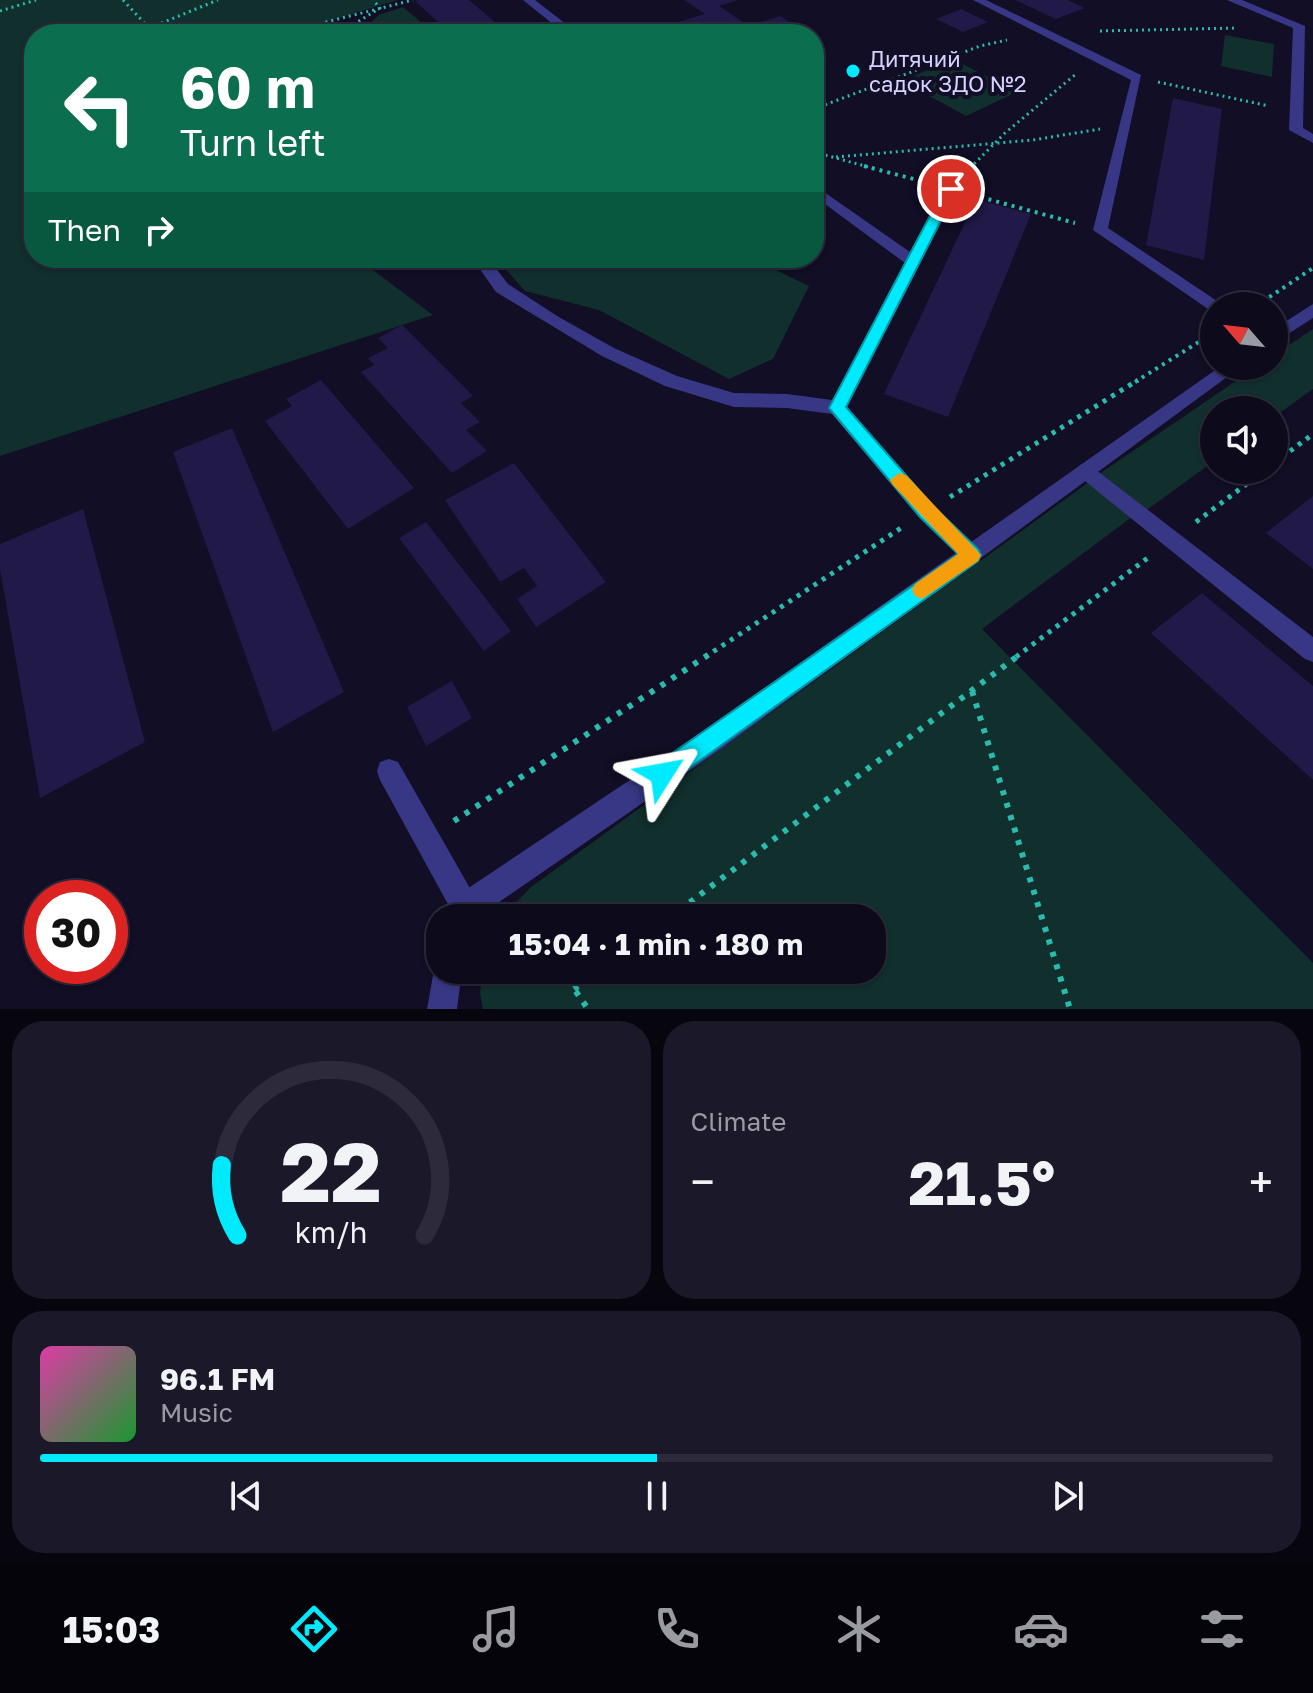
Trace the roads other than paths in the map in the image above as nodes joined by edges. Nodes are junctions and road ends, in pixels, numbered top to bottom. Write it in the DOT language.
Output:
graph roads {
  1 [pos="528,0"];
  2 [pos="978,0"];
  3 [pos="1232,0"];
  4 [pos="1313,20"];
  5 [pos="559,24"];
  6 [pos="1299,26"];
  7 [pos="1313,139"];
  8 [pos="951,189"];
  9 [pos="824,196"];
  10 [pos="913,262"];
  11 [pos="487,268"];
  12 [pos="1200,298"];
  13 [pos="1313,310"];
  14 [pos="1288,327"];
  15 [pos="1214,380"];
  16 [pos="837,408"];
  17 [pos="1087,471"];
  18 [pos="972,555"];
  19 [pos="1313,651"];
  20 [pos="389,771"];
  21 [pos="460,904"];
  22 [pos="476,904"];
  23 [pos="446,984"];
  24 [pos="442,1009"];
  1 -- 5 [label="street"];
  2 -- 12 [label="street"];
  3 -- 6 [label="street"];
  4 -- 6 [label="street"];
  6 -- 7 [label="street"];
  8 -- 10 [label="street"];
  9 -- 10 [label="street"];
  10 -- 16 [label="street"];
  11 -- 16 [label="street"];
  13 -- 14 [label="street"];
  15 -- 17 [label="street"];
  16 -- 18 [label="street"];
  17 -- 18 [label="street"];
  17 -- 19 [label="street"];
  18 -- 22 [label="street"];
  20 -- 21 [label="street"];
  23 -- 24 [label="street"];
}
